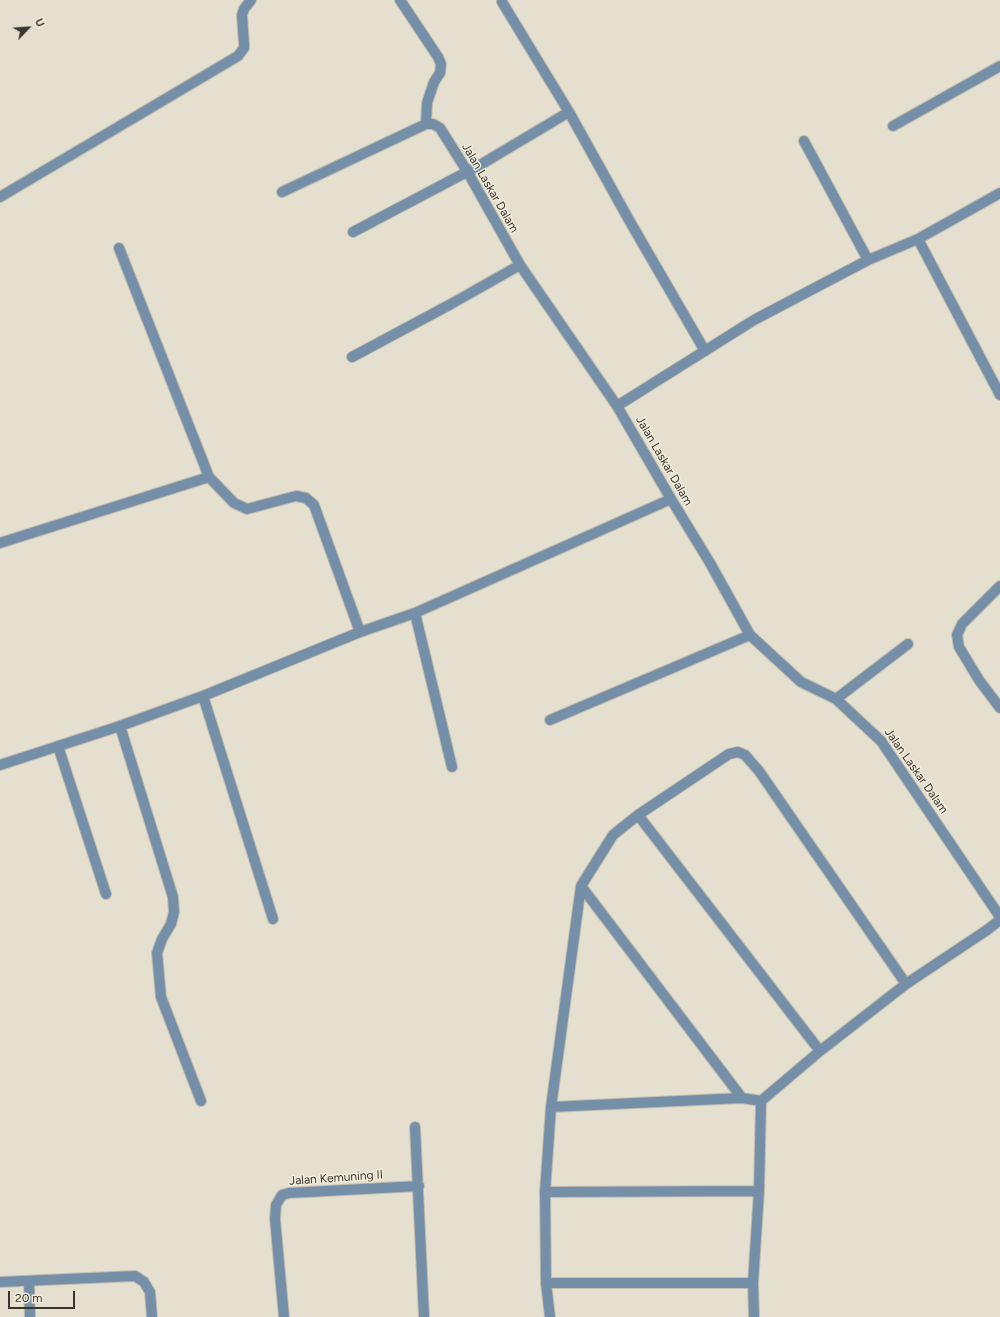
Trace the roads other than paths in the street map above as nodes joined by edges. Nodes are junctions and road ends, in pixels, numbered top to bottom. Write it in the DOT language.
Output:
graph roads {
  1 [pos="250,0"];
  2 [pos="400,0"];
  3 [pos="502,2"];
  4 [pos="1000,66"];
  5 [pos="569,112"];
  6 [pos="426,124"];
  7 [pos="894,126"];
  8 [pos="804,141"];
  9 [pos="467,171"];
  10 [pos="282,192"];
  11 [pos="1000,193"];
  12 [pos="0,197"];
  13 [pos="353,232"];
  14 [pos="918,238"];
  15 [pos="119,248"];
  16 [pos="868,260"];
  17 [pos="520,265"];
  18 [pos="705,351"];
  19 [pos="352,357"];
  20 [pos="1000,395"];
  21 [pos="617,406"];
  22 [pos="209,477"];
  23 [pos="671,499"];
  24 [pos="0,543"];
  25 [pos="1000,586"];
  26 [pos="415,613"];
  27 [pos="360,632"];
  28 [pos="750,635"];
  29 [pos="908,644"];
  30 [pos="203,696"];
  31 [pos="836,699"];
  32 [pos="1000,708"];
  33 [pos="550,720"];
  34 [pos="120,726"];
  35 [pos="58,746"];
  36 [pos="0,765"];
  37 [pos="452,767"];
  38 [pos="638,815"];
  39 [pos="581,886"];
  40 [pos="106,894"];
  41 [pos="1000,918"];
  42 [pos="272,919"];
  43 [pos="906,984"];
  44 [pos="820,1051"];
  45 [pos="742,1098"];
  46 [pos="201,1101"];
  47 [pos="761,1101"];
  48 [pos="551,1107"];
  49 [pos="415,1127"];
  50 [pos="419,1186"];
  51 [pos="759,1191"];
  52 [pos="545,1192"];
  53 [pos="29,1280"];
  54 [pos="0,1282"];
  55 [pos="546,1283"];
  56 [pos="753,1283"];
  57 [pos="30,1317"];
  58 [pos="152,1317"];
  59 [pos="284,1317"];
  60 [pos="424,1317"];
  61 [pos="550,1317"];
  62 [pos="754,1317"];
  1 -- 12 [label="street"];
  2 -- 6 [label="street"];
  3 -- 5 [label="street"];
  4 -- 7 [label="street"];
  5 -- 9 [label="street"];
  5 -- 18 [label="street"];
  6 -- 9 [label="street, Jalan Laskar Dalam"];
  6 -- 10 [label="street"];
  8 -- 16 [label="street"];
  9 -- 13 [label="street"];
  9 -- 17 [label="street, Jalan Laskar Dalam"];
  11 -- 14 [label="street"];
  14 -- 16 [label="street"];
  14 -- 20 [label="street"];
  15 -- 22 [label="street"];
  16 -- 18 [label="street"];
  17 -- 19 [label="street"];
  17 -- 21 [label="street, Jalan Laskar Dalam"];
  18 -- 21 [label="street"];
  21 -- 23 [label="street, Jalan Laskar Dalam"];
  22 -- 24 [label="street"];
  22 -- 27 [label="street"];
  23 -- 26 [label="street"];
  23 -- 28 [label="street, Jalan Laskar Dalam"];
  25 -- 32 [label="street"];
  26 -- 27 [label="street"];
  26 -- 37 [label="street"];
  27 -- 30 [label="street"];
  28 -- 31 [label="street, Jalan Laskar Dalam"];
  28 -- 33 [label="street"];
  29 -- 31 [label="street"];
  30 -- 34 [label="street"];
  30 -- 42 [label="street"];
  31 -- 41 [label="street, Jalan Laskar Dalam"];
  34 -- 35 [label="street"];
  34 -- 46 [label="street"];
  35 -- 36 [label="street"];
  35 -- 40 [label="street"];
  38 -- 39 [label="street"];
  38 -- 43 [label="street"];
  38 -- 44 [label="street"];
  39 -- 45 [label="street"];
  39 -- 48 [label="street"];
  41 -- 43 [label="street"];
  43 -- 44 [label="street"];
  44 -- 47 [label="street"];
  45 -- 47 [label="street"];
  45 -- 48 [label="street"];
  47 -- 51 [label="street"];
  48 -- 52 [label="street"];
  49 -- 50 [label="street"];
  50 -- 59 [label="street, Jalan Kemuning II"];
  50 -- 60 [label="street"];
  51 -- 52 [label="street"];
  51 -- 56 [label="street"];
  52 -- 55 [label="street"];
  53 -- 54 [label="street"];
  53 -- 57 [label="street"];
  53 -- 58 [label="street"];
  55 -- 56 [label="street"];
  55 -- 61 [label="street"];
  56 -- 62 [label="street"];
}
